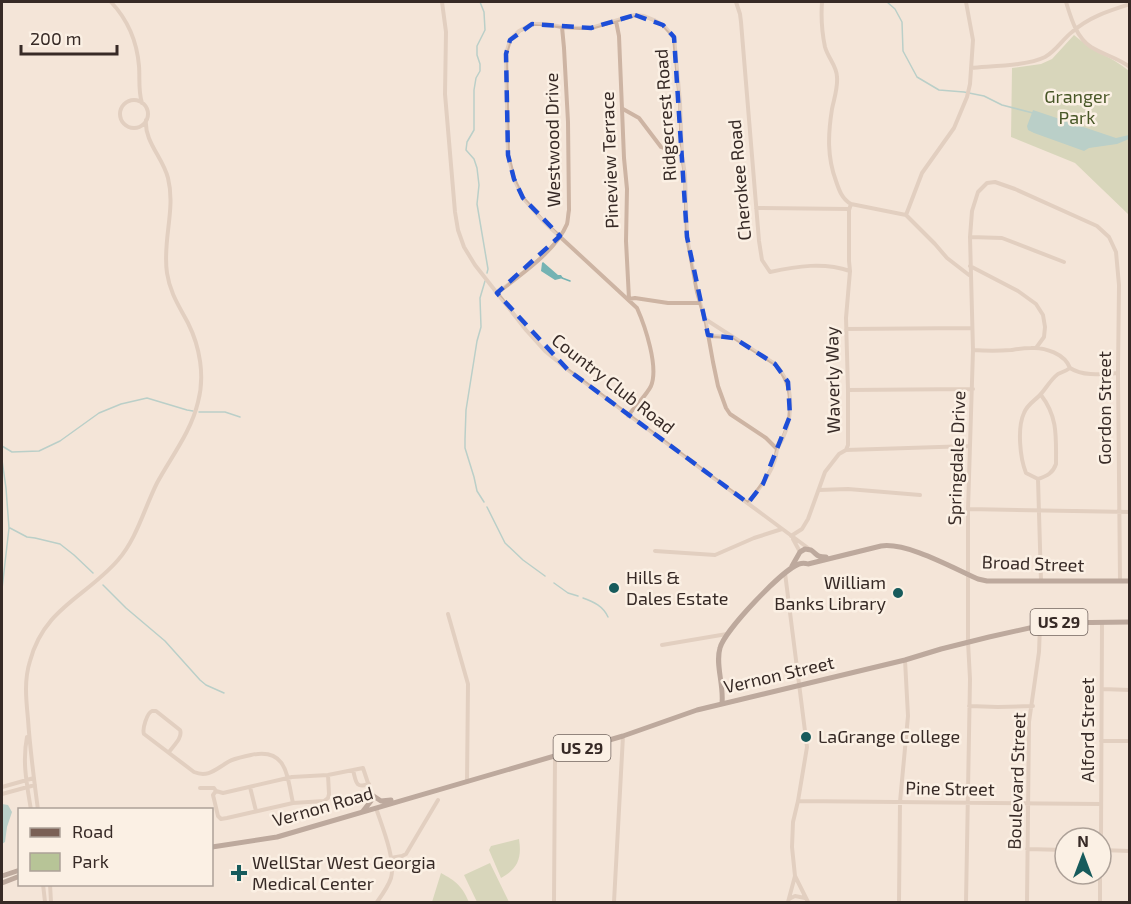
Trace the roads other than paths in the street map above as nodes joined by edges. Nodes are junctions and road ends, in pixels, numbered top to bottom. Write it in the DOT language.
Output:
graph roads {
  1 [pos="111,2"];
  2 [pos="442,2"];
  3 [pos="735,2"];
  4 [pos="822,2"];
  5 [pos="966,2"];
  6 [pos="1066,2"];
  7 [pos="1130,4"];
  8 [pos="616,21"];
  9 [pos="562,27"];
  10 [pos="1075,29"];
  11 [pos="1130,67"];
  12 [pos="971,68"];
  13 [pos="139,88"];
  14 [pos="129,101"];
  15 [pos="142,103"];
  16 [pos="622,109"];
  17 [pos="147,120"];
  18 [pos="134,128"];
  19 [pos="147,135"];
  20 [pos="682,156"];
  21 [pos="850,206"];
  22 [pos="756,208"];
  23 [pos="906,215"];
  24 [pos="560,236"];
  25 [pos="969,237"];
  26 [pos="1109,237"];
  27 [pos="1064,262"];
  28 [pos="970,266"];
  29 [pos="850,271"];
  30 [pos="970,276"];
  31 [pos="496,293"];
  32 [pos="629,299"];
  33 [pos="700,303"];
  34 [pos="705,319"];
  35 [pos="972,328"];
  36 [pos="846,329"];
  37 [pos="709,336"];
  38 [pos="734,338"];
  39 [pos="1036,348"];
  40 [pos="973,350"];
  41 [pos="1070,368"];
  42 [pos="1118,373"];
  43 [pos="973,389"];
  44 [pos="848,390"];
  45 [pos="1041,395"];
  46 [pos="628,416"];
  47 [pos="970,446"];
  48 [pos="777,449"];
  49 [pos="846,450"];
  50 [pos="1038,479"];
  51 [pos="819,490"];
  52 [pos="920,495"];
  53 [pos="748,503"];
  54 [pos="968,509"];
  55 [pos="1040,511"];
  56 [pos="1119,512"];
  57 [pos="1130,512"];
  58 [pos="782,529"];
  59 [pos="792,537"];
  60 [pos="809,549"];
  61 [pos="655,551"];
  62 [pos="800,554"];
  63 [pos="814,555"];
  64 [pos="835,556"];
  65 [pos="812,562"];
  66 [pos="802,563"];
  67 [pos="792,568"];
  68 [pos="785,573"];
  69 [pos="968,574"];
  70 [pos="1041,581"];
  71 [pos="1120,581"];
  72 [pos="1130,581"];
  73 [pos="448,614"];
  74 [pos="1102,622"];
  75 [pos="1130,622"];
  76 [pos="1040,625"];
  77 [pos="727,634"];
  78 [pos="968,642"];
  79 [pos="662,645"];
  80 [pos="905,660"];
  81 [pos="799,686"];
  82 [pos="1102,689"];
  83 [pos="1130,690"];
  84 [pos="722,703"];
  85 [pos="969,706"];
  86 [pos="1033,706"];
  87 [pos="29,730"];
  88 [pos="623,736"];
  89 [pos="1101,741"];
  90 [pos="1130,741"];
  91 [pos="169,752"];
  92 [pos="555,755"];
  93 [pos="353,770"];
  94 [pos="328,775"];
  95 [pos="34,778"];
  96 [pos="288,778"];
  97 [pos="27,780"];
  98 [pos="467,782"];
  99 [pos="369,784"];
  100 [pos="35,785"];
  101 [pos="2,787"];
  102 [pos="27,787"];
  103 [pos="250,787"];
  104 [pos="200,788"];
  105 [pos="441,789"];
  106 [pos="216,791"];
  107 [pos="2,794"];
  108 [pos="372,795"];
  109 [pos="408,799"];
  110 [pos="438,800"];
  111 [pos="798,801"];
  112 [pos="900,802"];
  113 [pos="293,803"];
  114 [pos="968,803"];
  115 [pos="1028,804"];
  116 [pos="1101,804"];
  117 [pos="31,808"];
  118 [pos="38,808"];
  119 [pos="376,808"];
  120 [pos="256,811"];
  121 [pos="362,812"];
  122 [pos="1101,826"];
  123 [pos="213,847"];
  124 [pos="1027,849"];
  125 [pos="1053,850"];
  126 [pos="1113,850"];
  127 [pos="1130,851"];
  128 [pos="391,858"];
  129 [pos="18,871"];
  130 [pos="2,876"];
  131 [pos="795,876"];
  132 [pos="18,877"];
  133 [pos="2,883"];
  134 [pos="43,886"];
  135 [pos="50,886"];
  136 [pos="1100,886"];
  137 [pos="807,900"];
  138 [pos="788,901"];
  139 [pos="45,903"];
  140 [pos="51,903"];
  141 [pos="377,903"];
  142 [pos="554,903"];
  143 [pos="614,903"];
  144 [pos="899,903"];
  145 [pos="966,903"];
  146 [pos="1027,903"];
  147 [pos="1100,903"];
  1 -- 13 [label="street"];
  2 -- 31 [label="street, Country Club Road"];
  3 -- 22 [label="street, Cherokee Road"];
  4 -- 21 [label="street"];
  5 -- 12 [label="street"];
  6 -- 10 [label="street"];
  7 -- 10 [label="street"];
  8 -- 9 [label="street, Ridgecrest Road"];
  8 -- 16 [label="street, Pineview Terrace"];
  8 -- 20 [label="street, Ridgecrest Road"];
  9 -- 24 [label="street, Westwood Drive"];
  9 -- 24 [label="street, Ridgecrest Road"];
  10 -- 11 [label="street"];
  10 -- 12 [label="street"];
  12 -- 23 [label="street"];
  13 -- 14 [label="street"];
  13 -- 15 [label="street"];
  14 -- 15 [label="street"];
  14 -- 18 [label="street"];
  15 -- 17 [label="street"];
  16 -- 20 [label="street"];
  16 -- 32 [label="street, Pineview Terrace"];
  17 -- 18 [label="street"];
  17 -- 19 [label="street"];
  18 -- 19 [label="street"];
  19 -- 87 [label="street"];
  20 -- 33 [label="street, Ridgecrest Road"];
  21 -- 22 [label="street"];
  21 -- 23 [label="street"];
  21 -- 29 [label="street, Waverly Way"];
  22 -- 29 [label="street, Cherokee Road"];
  23 -- 30 [label="street"];
  24 -- 31 [label="street, Westwood Drive"];
  24 -- 32 [label="street, Ridgecrest Road"];
  25 -- 26 [label="street, Springdale Drive"];
  25 -- 27 [label="street"];
  25 -- 28 [label="street, Springdale Drive"];
  26 -- 42 [label="street, Gordon Street"];
  28 -- 30 [label="street, Springdale Drive"];
  28 -- 39 [label="street"];
  29 -- 36 [label="street, Waverly Way"];
  30 -- 35 [label="street, Springdale Drive"];
  31 -- 46 [label="street, Country Club Road"];
  32 -- 33 [label="street"];
  32 -- 46 [label="street, Ridgecrest Road"];
  33 -- 34 [label="street, Ridgecrest Road"];
  34 -- 37 [label="street, Ridgecrest Road"];
  34 -- 38 [label="street"];
  35 -- 36 [label="street"];
  35 -- 40 [label="street, Springdale Drive"];
  36 -- 44 [label="street, Waverly Way"];
  37 -- 38 [label="street"];
  37 -- 48 [label="street, Ridgecrest Road"];
  38 -- 48 [label="street"];
  39 -- 40 [label="street"];
  39 -- 41 [label="street"];
  40 -- 43 [label="street, Springdale Drive"];
  41 -- 42 [label="street"];
  41 -- 45 [label="street"];
  42 -- 56 [label="street, Gordon Street"];
  43 -- 44 [label="street"];
  43 -- 47 [label="street, Springdale Drive"];
  44 -- 49 [label="street, Waverly Way"];
  45 -- 50 [label="street"];
  45 -- 50 [label="street"];
  46 -- 53 [label="street, Country Club Road"];
  47 -- 49 [label="street"];
  47 -- 54 [label="street, Springdale Drive"];
  48 -- 53 [label="street"];
  49 -- 51 [label="street, Waverly Way"];
  50 -- 55 [label="street"];
  51 -- 52 [label="street"];
  51 -- 59 [label="street, Waverly Way"];
  53 -- 58 [label="street, Country Club Road"];
  54 -- 55 [label="street"];
  54 -- 69 [label="street, Springdale Drive"];
  55 -- 56 [label="street"];
  55 -- 70 [label="street"];
  56 -- 57 [label="street"];
  56 -- 71 [label="street, Gordon Street"];
  58 -- 59 [label="street, Country Club Road"];
  58 -- 61 [label="street"];
  59 -- 60 [label="street, Country Club Road"];
  59 -- 62 [label="street, Country Club Road"];
  60 -- 62 [label="main road"];
  60 -- 63 [label="main road"];
  62 -- 66 [label="main road"];
  62 -- 67 [label="main road"];
  63 -- 64 [label="main road, Broad Street"];
  63 -- 65 [label="main road"];
  64 -- 65 [label="main road, Broad Street"];
  64 -- 69 [label="main road, Broad Street"];
  65 -- 66 [label="main road"];
  66 -- 67 [label="main road"];
  67 -- 68 [label="main road"];
  68 -- 77 [label="main road"];
  68 -- 81 [label="street"];
  69 -- 70 [label="main road, Broad Street"];
  69 -- 78 [label="street, Springdale Drive"];
  70 -- 71 [label="main road, Broad Street"];
  71 -- 72 [label="main road, Broad Street"];
  73 -- 98 [label="street"];
  74 -- 75 [label="main road, Vernon Street / US 29"];
  74 -- 76 [label="main road, Vernon Street / US 29"];
  74 -- 82 [label="street, Alford Street"];
  76 -- 78 [label="main road, Vernon Street / US 29"];
  76 -- 86 [label="street, Boulevard Street"];
  77 -- 79 [label="street"];
  77 -- 84 [label="main road"];
  78 -- 80 [label="main road, Vernon Street / US 29"];
  78 -- 85 [label="street, Springdale Drive"];
  80 -- 81 [label="main road, Vernon Street / US 29"];
  80 -- 112 [label="street"];
  81 -- 84 [label="main road, Vernon Street / US 29"];
  81 -- 111 [label="street"];
  82 -- 83 [label="street"];
  82 -- 89 [label="street, Alford Street"];
  84 -- 88 [label="main road, Vernon Street / US 29"];
  85 -- 86 [label="street"];
  85 -- 114 [label="street, Springdale Drive"];
  86 -- 115 [label="street, Boulevard Street"];
  87 -- 95 [label="street"];
  87 -- 97 [label="street"];
  88 -- 92 [label="main road, Vernon Street / US 29"];
  88 -- 143 [label="street"];
  89 -- 90 [label="street"];
  89 -- 116 [label="street, Alford Street"];
  91 -- 91 [label="street"];
  91 -- 96 [label="street"];
  92 -- 98 [label="main road, Vernon Street / US 29"];
  92 -- 142 [label="street"];
  93 -- 94 [label="street"];
  93 -- 99 [label="street"];
  93 -- 99 [label="street"];
  94 -- 96 [label="street"];
  94 -- 113 [label="street"];
  95 -- 97 [label="street"];
  95 -- 100 [label="street"];
  96 -- 103 [label="street"];
  96 -- 113 [label="street"];
  97 -- 101 [label="street"];
  97 -- 102 [label="street"];
  98 -- 105 [label="main road, Vernon Street / US 29"];
  99 -- 108 [label="street"];
  100 -- 102 [label="street"];
  100 -- 118 [label="street"];
  102 -- 107 [label="street"];
  102 -- 117 [label="street"];
  103 -- 106 [label="street"];
  103 -- 120 [label="street"];
  104 -- 106 [label="street"];
  105 -- 109 [label="main road, Vernon Road / US 29"];
  106 -- 120 [label="street"];
  108 -- 109 [label="main road"];
  108 -- 121 [label="main road"];
  109 -- 119 [label="main road, Vernon Road / US 29"];
  110 -- 128 [label="street"];
  111 -- 112 [label="street, Pine Street"];
  111 -- 131 [label="street"];
  112 -- 114 [label="street, Pine Street"];
  112 -- 144 [label="street"];
  113 -- 120 [label="street"];
  114 -- 115 [label="street, Pine Street"];
  114 -- 145 [label="street, Springdale Drive"];
  115 -- 116 [label="street, Pine Street"];
  115 -- 124 [label="street, Boulevard Street"];
  116 -- 122 [label="street, Alford Street"];
  119 -- 121 [label="main road, Vernon Road / US 29"];
  119 -- 128 [label="street"];
  121 -- 123 [label="main road, Vernon Road / US 29"];
  124 -- 125 [label="street"];
  124 -- 146 [label="street, Boulevard Street"];
  126 -- 127 [label="street"];
  128 -- 141 [label="street"];
  129 -- 130 [label="main road"];
  131 -- 137 [label="street"];
  131 -- 138 [label="street"];
  132 -- 133 [label="main road"];
  134 -- 139 [label="street"];
  135 -- 140 [label="street"];
  136 -- 147 [label="street"];
  137 -- 138 [label="street"];
}
